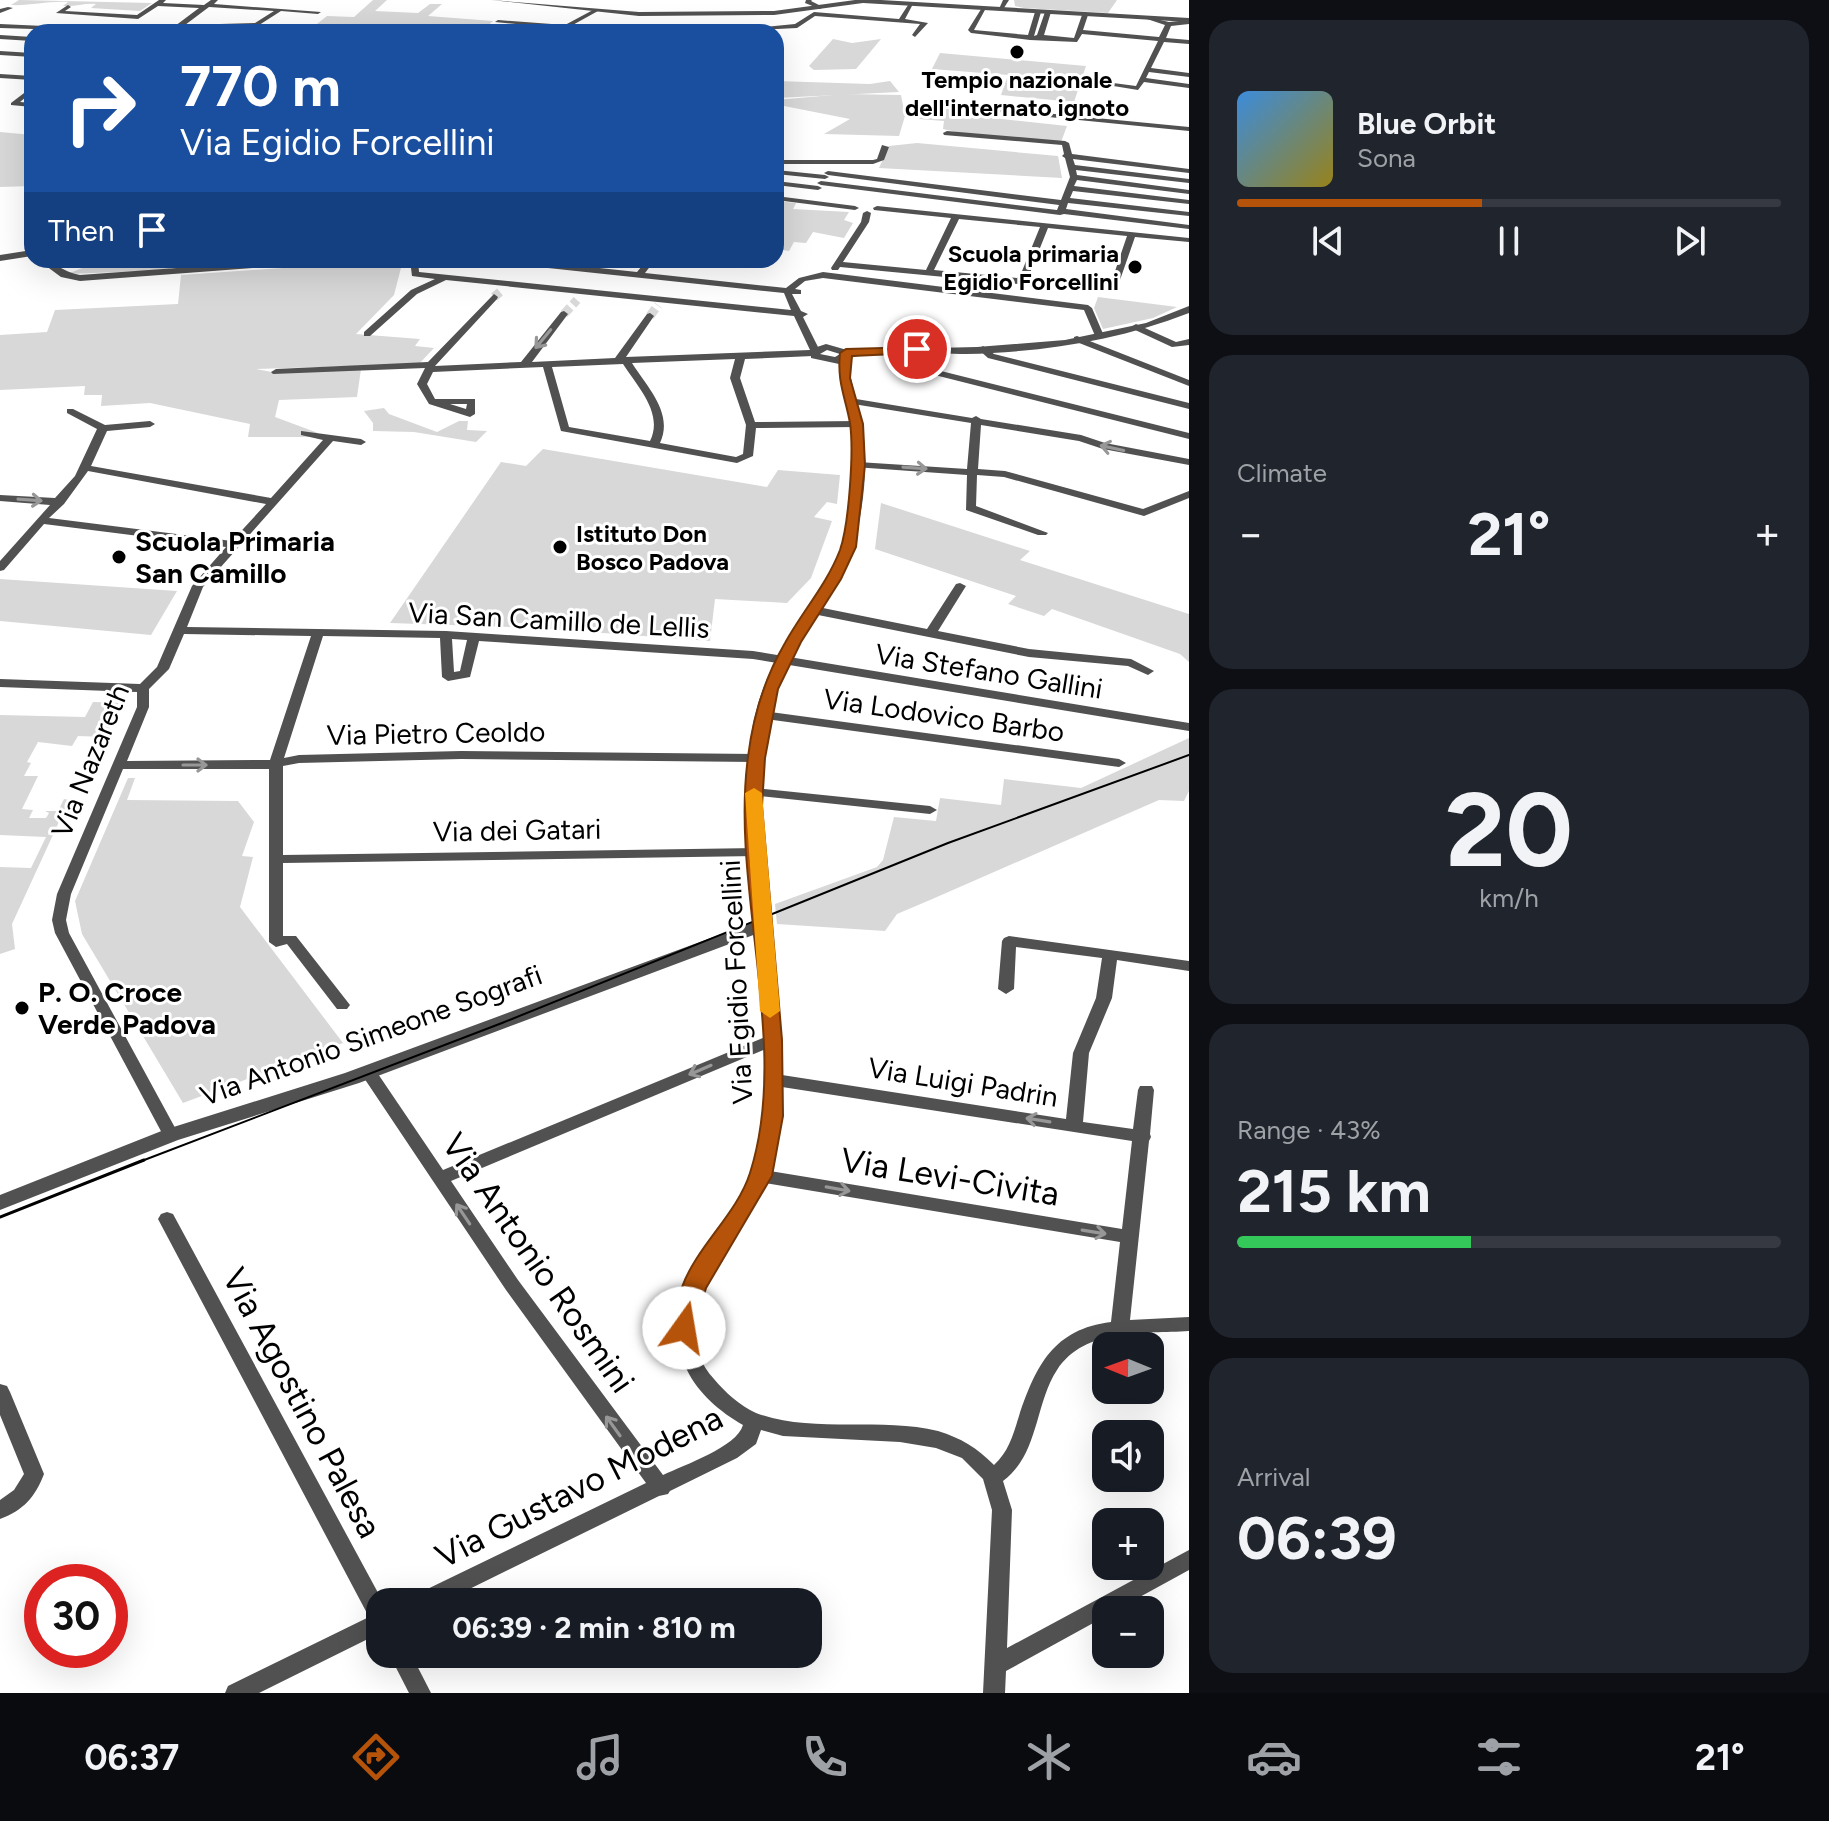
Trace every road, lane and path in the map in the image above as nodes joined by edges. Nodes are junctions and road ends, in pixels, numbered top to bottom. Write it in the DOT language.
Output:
graph roads {
  1 [pos="494,0"];
  2 [pos="872,0"];
  3 [pos="808,1"];
  4 [pos="848,1"];
  5 [pos="160,2"];
  6 [pos="885,2"];
  7 [pos="1003,3"];
  8 [pos="210,4"];
  9 [pos="910,4"];
  10 [pos="68,7"];
  11 [pos="820,7"];
  12 [pos="10,8"];
  13 [pos="983,8"];
  14 [pos="281,9"];
  15 [pos="0,11"];
  16 [pos="595,11"];
  17 [pos="318,12"];
  18 [pos="1038,12"];
  19 [pos="1048,12"];
  20 [pos="1085,15"];
  21 [pos="1149,18"];
  22 [pos="901,21"];
  23 [pos="1189,21"];
  24 [pos="498,22"];
  25 [pos="183,24"];
  26 [pos="258,24"];
  27 [pos="526,24"];
  28 [pos="572,24"];
  29 [pos="1169,24"];
  30 [pos="0,26"];
  31 [pos="24,27"];
  32 [pos="784,27"];
  33 [pos="1083,32"];
  34 [pos="915,35"];
  35 [pos="1029,37"];
  36 [pos="1040,37"];
  37 [pos="0,38"];
  38 [pos="24,39"];
  39 [pos="1162,39"];
  40 [pos="1189,42"];
  41 [pos="0,53"];
  42 [pos="24,54"];
  43 [pos="1148,70"];
  44 [pos="0,73"];
  45 [pos="1189,75"];
  46 [pos="24,77"];
  47 [pos="1098,83"];
  48 [pos="1140,84"];
  49 [pos="1189,86"];
  50 [pos="24,95"];
  51 [pos="1133,98"];
  52 [pos="24,105"];
  53 [pos="981,109"];
  54 [pos="1189,129"];
  55 [pos="947,133"];
  56 [pos="885,147"];
  57 [pos="1066,156"];
  58 [pos="784,162"];
  59 [pos="831,163"];
  60 [pos="1071,167"];
  61 [pos="1189,171"];
  62 [pos="784,173"];
  63 [pos="1074,177"];
  64 [pos="823,180"];
  65 [pos="1189,181"];
  66 [pos="784,182"];
  67 [pos="957,186"];
  68 [pos="1070,188"];
  69 [pos="1189,192"];
  70 [pos="784,199"];
  71 [pos="951,199"];
  72 [pos="810,201"];
  73 [pos="1189,202"];
  74 [pos="1062,207"];
  75 [pos="855,208"];
  76 [pos="877,208"];
  77 [pos="867,213"];
  78 [pos="943,213"];
  79 [pos="1189,214"];
  80 [pos="957,215"];
  81 [pos="1050,225"];
  82 [pos="1189,227"];
  83 [pos="1132,234"];
  84 [pos="1189,239"];
  85 [pos="24,255"];
  86 [pos="0,258"];
  87 [pos="838,264"];
  88 [pos="54,268"];
  89 [pos="213,268"];
  90 [pos="415,268"];
  91 [pos="585,268"];
  92 [pos="645,268"];
  93 [pos="600,271"];
  94 [pos="929,272"];
  95 [pos="639,275"];
  96 [pos="823,275"];
  97 [pos="445,277"];
  98 [pos="1116,280"];
  99 [pos="510,284"];
  100 [pos="793,292"];
  101 [pos="580,296"];
  102 [pos="658,304"];
  103 [pos="1189,309"];
  104 [pos="564,314"];
  105 [pos="800,314"];
  106 [pos="1136,327"];
  107 [pos="367,334"];
  108 [pos="1099,336"];
  109 [pos="1077,339"];
  110 [pos="1189,342"];
  111 [pos="830,347"];
  112 [pos="983,349"];
  113 [pos="893,350"];
  114 [pos="815,354"];
  115 [pos="741,355"];
  116 [pos="846,355"];
  117 [pos="622,360"];
  118 [pos="525,364"];
  119 [pos="547,364"];
  120 [pos="430,367"];
  121 [pos="276,372"];
  122 [pos="844,378"];
  123 [pos="1189,383"];
  124 [pos="850,401"];
  125 [pos="432,402"];
  126 [pos="1189,406"];
  127 [pos="70,411"];
  128 [pos="976,419"];
  129 [pos="150,424"];
  130 [pos="856,424"];
  131 [pos="751,425"];
  132 [pos="103,428"];
  133 [pos="305,433"];
  134 [pos="1189,436"];
  135 [pos="330,438"];
  136 [pos="361,442"];
  137 [pos="653,446"];
  138 [pos="1189,462"];
  139 [pos="858,465"];
  140 [pos="86,468"];
  141 [pos="972,472"];
  142 [pos="1189,494"];
  143 [pos="0,498"];
  144 [pos="60,502"];
  145 [pos="275,502"];
  146 [pos="44,521"];
  147 [pos="1042,533"];
  148 [pos="235,545"];
  149 [pos="0,568"];
  150 [pos="960,586"];
  151 [pos="813,610"];
  152 [pos="180,630"];
  153 [pos="317,632"];
  154 [pos="931,633"];
  155 [pos="446,635"];
  156 [pos="474,637"];
  157 [pos="783,661"];
  158 [pos="1148,671"];
  159 [pos="0,683"];
  160 [pos="143,688"];
  161 [pos="763,715"];
  162 [pos="1189,727"];
  163 [pos="756,758"];
  164 [pos="276,763"];
  165 [pos="1119,763"];
  166 [pos="117,765"];
  167 [pos="754,792"];
  168 [pos="930,810"];
  169 [pos="757,852"];
  170 [pos="277,859"];
  171 [pos="763,925"];
  172 [pos="1110,954"];
  173 [pos="1189,966"];
  174 [pos="1006,989"];
  175 [pos="342,1005"];
  176 [pos="772,1040"];
  177 [pos="368,1072"];
  178 [pos="775,1080"];
  179 [pos="1146,1090"];
  180 [pos="1074,1126"];
  181 [pos="171,1135"];
  182 [pos="1143,1137"];
  183 [pos="761,1176"];
  184 [pos="439,1179"];
  185 [pos="0,1203"];
  186 [pos="167,1219"];
  187 [pos="1129,1237"];
  188 [pos="1189,1324"];
  189 [pos="1120,1328"];
  190 [pos="0,1392"];
  191 [pos="754,1420"];
  192 [pos="994,1476"];
  193 [pos="661,1488"];
  194 [pos="0,1510"];
  195 [pos="1189,1559"];
  196 [pos="451,1588"];
  197 [pos="366,1593"];
  198 [pos="366,1626"];
  199 [pos="996,1665"];
  200 [pos="407,1668"];
  201 [pos="236,1693"];
  202 [pos="420,1693"];
  203 [pos="994,1693"];
  1 -- 16 [label="street"];
  2 -- 6 [label="street"];
  3 -- 11 [label="street"];
  4 -- 6 [label="street"];
  4 -- 11 [label="street"];
  5 -- 8 [label="street"];
  5 -- 10 [label="street"];
  6 -- 9 [label="street"];
  7 -- 13 [label="street"];
  7 -- 18 [label="street"];
  8 -- 14 [label="street"];
  8 -- 25 [label="street"];
  9 -- 13 [label="street"];
  9 -- 22 [label="street"];
  11 -- 16 [label="street"];
  12 -- 15 [label="street"];
  13 -- 35 [label="street"];
  14 -- 17 [label="street"];
  14 -- 26 [label="street"];
  16 -- 28 [label="street"];
  18 -- 19 [label="street"];
  18 -- 35 [label="street"];
  19 -- 20 [label="street"];
  19 -- 36 [label="street"];
  20 -- 21 [label="street"];
  20 -- 36 [label="street"];
  21 -- 23 [label="street"];
  21 -- 29 [label="street"];
  22 -- 32 [label="street"];
  22 -- 34 [label="street"];
  23 -- 29 [label="street"];
  24 -- 27 [label="street"];
  29 -- 39 [label="street"];
  30 -- 31 [label="street"];
  33 -- 39 [label="street"];
  35 -- 36 [label="street"];
  37 -- 38 [label="street"];
  39 -- 40 [label="street"];
  39 -- 43 [label="street"];
  41 -- 42 [label="street"];
  43 -- 45 [label="street"];
  43 -- 48 [label="street"];
  44 -- 46 [label="street"];
  47 -- 48 [label="street"];
  48 -- 49 [label="street"];
  48 -- 51 [label="street"];
  50 -- 52 [label="street"];
  53 -- 54 [label="street"];
  55 -- 57 [label="street"];
  56 -- 59 [label="street"];
  57 -- 60 [label="street"];
  57 -- 61 [label="street"];
  58 -- 59 [label="street"];
  59 -- 64 [label="street"];
  60 -- 63 [label="street"];
  60 -- 65 [label="street"];
  62 -- 64 [label="street"];
  63 -- 68 [label="street"];
  63 -- 69 [label="street"];
  64 -- 66 [label="street"];
  64 -- 67 [label="street"];
  64 -- 71 [label="street"];
  64 -- 72 [label="street"];
  67 -- 71 [label="street"];
  67 -- 74 [label="street"];
  68 -- 73 [label="street"];
  68 -- 74 [label="street"];
  70 -- 72 [label="street"];
  71 -- 74 [label="street"];
  71 -- 78 [label="street"];
  72 -- 75 [label="street"];
  74 -- 79 [label="street"];
  74 -- 81 [label="street"];
  74 -- 82 [label="street"];
  75 -- 76 [label="street"];
  75 -- 77 [label="street"];
  76 -- 77 [label="street"];
  76 -- 78 [label="street"];
  77 -- 87 [label="street"];
  78 -- 80 [label="street"];
  80 -- 81 [label="street"];
  80 -- 94 [label="street"];
  81 -- 83 [label="street"];
  81 -- 94 [label="street"];
  83 -- 84 [label="street"];
  83 -- 98 [label="street"];
  85 -- 86 [label="street"];
  87 -- 94 [label="street"];
  87 -- 96 [label="street"];
  88 -- 89 [label="street"];
  90 -- 97 [label="street"];
  91 -- 93 [label="street"];
  92 -- 95 [label="street"];
  93 -- 95 [label="street"];
  93 -- 101 [label="street"];
  95 -- 100 [label="street"];
  96 -- 100 [label="street"];
  96 -- 108 [label="street"];
  97 -- 99 [label="street"];
  97 -- 107 [label="street"];
  99 -- 101 [label="street"];
  99 -- 120 [label="street"];
  100 -- 105 [label="street"];
  101 -- 102 [label="street"];
  102 -- 105 [label="street"];
  102 -- 117 [label="street"];
  103 -- 106 [label="street"];
  104 -- 118 [label="street, one-way"];
  105 -- 111 [label="street"];
  105 -- 114 [label="street"];
  106 -- 108 [label="street"];
  106 -- 110 [label="street"];
  108 -- 109 [label="street"];
  109 -- 112 [label="street"];
  109 -- 123 [label="street"];
  111 -- 114 [label="street"];
  111 -- 116 [label="street"];
  112 -- 113 [label="street"];
  112 -- 126 [label="street"];
  113 -- 116 [label="street"];
  113 -- 134 [label="street"];
  114 -- 115 [label="street"];
  114 -- 116 [label="street"];
  114 -- 122 [label="street"];
  115 -- 117 [label="street"];
  115 -- 131 [label="street"];
  116 -- 122 [label="street, Via Egidio Forcellini"];
  117 -- 119 [label="street"];
  117 -- 137 [label="street"];
  118 -- 119 [label="street"];
  118 -- 120 [label="street"];
  119 -- 137 [label="street"];
  120 -- 121 [label="street"];
  120 -- 125 [label="street"];
  122 -- 124 [label="street, Via Egidio Forcellini"];
  124 -- 128 [label="street"];
  124 -- 130 [label="street, Via Egidio Forcellini"];
  127 -- 132 [label="street"];
  138 -- 128 [label="street, one-way"];
  128 -- 141 [label="street"];
  129 -- 132 [label="street"];
  130 -- 131 [label="street"];
  130 -- 139 [label="street, Via Egidio Forcellini"];
  131 -- 137 [label="street"];
  132 -- 140 [label="street"];
  133 -- 135 [label="street"];
  135 -- 136 [label="street"];
  135 -- 145 [label="street, Via Nazareth"];
  139 -- 141 [label="street, one-way"];
  139 -- 151 [label="street, Via Egidio Forcellini"];
  140 -- 144 [label="street"];
  140 -- 145 [label="street"];
  141 -- 142 [label="street"];
  141 -- 147 [label="street"];
  143 -- 144 [label="street, one-way"];
  144 -- 146 [label="street"];
  145 -- 148 [label="street, Via Nazareth"];
  146 -- 148 [label="street"];
  146 -- 149 [label="street"];
  148 -- 152 [label="street, Via Nazareth"];
  150 -- 154 [label="street"];
  151 -- 154 [label="street"];
  151 -- 157 [label="street, Via Egidio Forcellini"];
  152 -- 153 [label="street, Via San Camillo de Lellis"];
  152 -- 160 [label="street, Via Nazareth"];
  153 -- 155 [label="street, Via San Camillo de Lellis"];
  153 -- 164 [label="street"];
  154 -- 158 [label="street"];
  155 -- 156 [label="street, Via San Camillo de Lellis"];
  155 -- 156 [label="street, Via San Camillo de Lellis"];
  156 -- 157 [label="street, Via San Camillo de Lellis"];
  157 -- 161 [label="street, Via Egidio Forcellini"];
  157 -- 162 [label="street, Via Stefano Gallini"];
  159 -- 160 [label="street"];
  160 -- 166 [label="street, Via Nazareth"];
  161 -- 163 [label="street, Via Egidio Forcellini"];
  161 -- 165 [label="street, Via Lodovico Barbo"];
  163 -- 164 [label="street, Via Pietro Ceoldo"];
  163 -- 167 [label="street, Via Egidio Forcellini"];
  166 -- 164 [label="street, Via Pietro Ceoldo, one-way"];
  164 -- 170 [label="street"];
  166 -- 181 [label="street, Via Nazareth"];
  167 -- 168 [label="street"];
  167 -- 169 [label="street, Via Egidio Forcellini"];
  169 -- 170 [label="street, Via dei Gatari"];
  169 -- 171 [label="street, Via Egidio Forcellini"];
  170 -- 175 [label="street"];
  171 -- 176 [label="street, Via Egidio Forcellini"];
  171 -- 177 [label="street, Via Antonio Simeone Sografi"];
  172 -- 173 [label="street"];
  172 -- 174 [label="street"];
  172 -- 180 [label="street"];
  176 -- 178 [label="street, Via Egidio Forcellini"];
  176 -- 184 [label="street, one-way"];
  177 -- 181 [label="street, Via Antonio Simeone Sografi"];
  177 -- 184 [label="street, Via Antonio Rosmini"];
  180 -- 178 [label="street, Via Luigi Padrin, one-way"];
  178 -- 183 [label="street, Via Egidio Forcellini"];
  179 -- 182 [label="street"];
  180 -- 182 [label="street, Via Luigi Padrin"];
  181 -- 185 [label="street, Via Antonio Simeone Sografi"];
  182 -- 187 [label="street"];
  183 -- 187 [label="street, Via Levi-Civita, one-way"];
  183 -- 191 [label="street, Via Egidio Forcellini"];
  193 -- 184 [label="street, Via Antonio Rosmini, one-way"];
  186 -- 197 [label="street, Via Agostino Palesa"];
  187 -- 189 [label="street"];
  188 -- 189 [label="street"];
  189 -- 192 [label="street"];
  190 -- 194 [label="street"];
  191 -- 192 [label="street, Via Egidio Forcellini"];
  191 -- 193 [label="street, Via Gustavo Modena"];
  192 -- 199 [label="street"];
  193 -- 196 [label="street, Via Gustavo Modena"];
  195 -- 199 [label="street"];
  198 -- 201 [label="street"];
  199 -- 203 [label="street"];
  200 -- 202 [label="street"];
}
